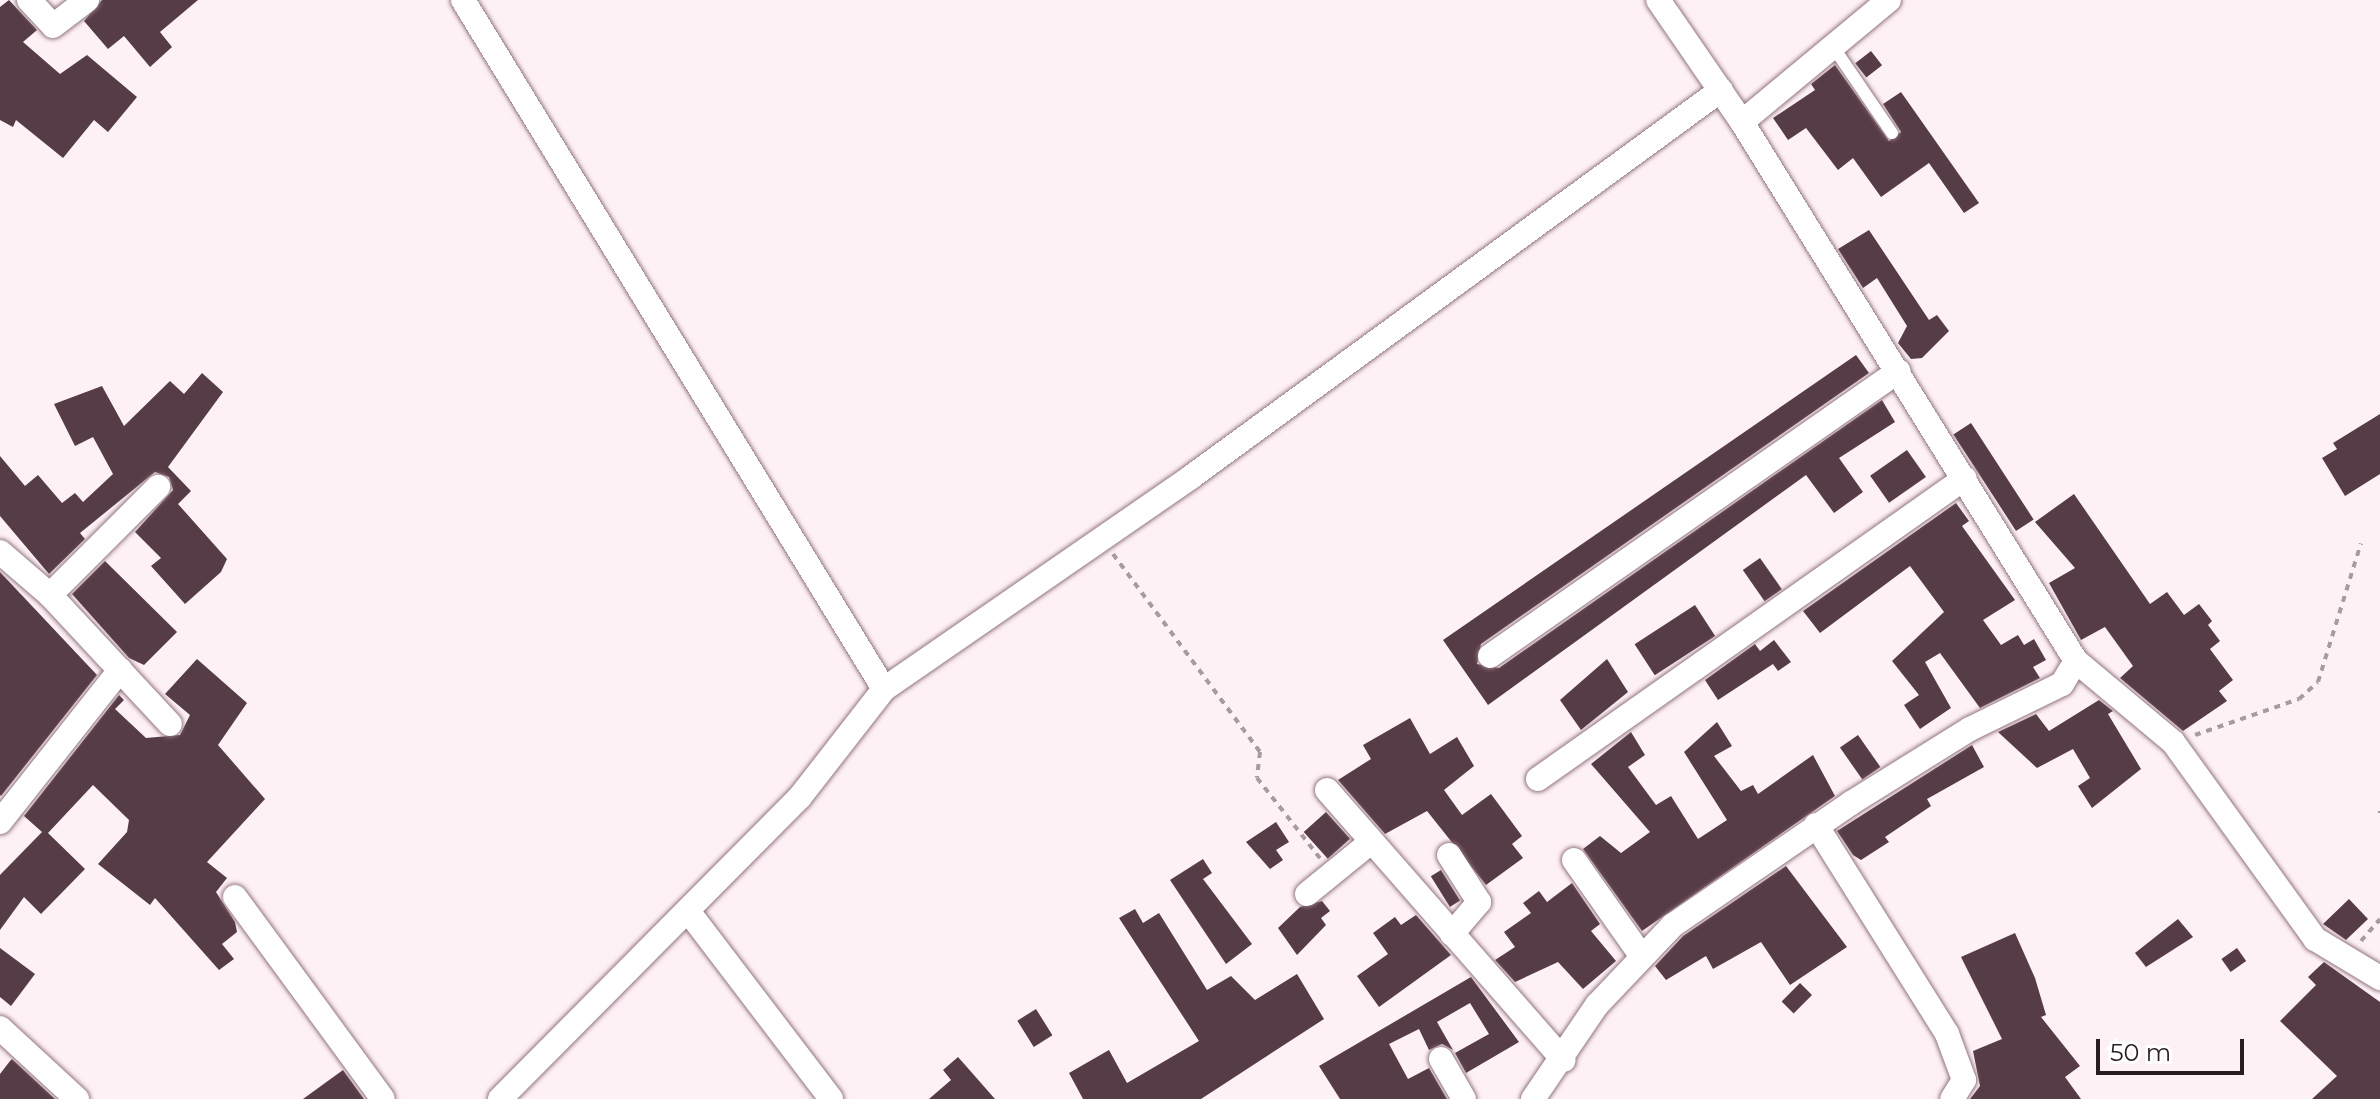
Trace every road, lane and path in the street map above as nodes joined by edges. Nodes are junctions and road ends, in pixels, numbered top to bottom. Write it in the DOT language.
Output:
graph roads {
  1 [pos="29,0"];
  2 [pos="87,0"];
  3 [pos="463,0"];
  4 [pos="1658,0"];
  5 [pos="1889,0"];
  6 [pos="1834,48"];
  7 [pos="1721,90"];
  8 [pos="1742,122"];
  9 [pos="1892,133"];
  10 [pos="1898,371"];
  11 [pos="1965,478"];
  12 [pos="158,487"];
  13 [pos="1103,539"];
  14 [pos="2361,543"];
  15 [pos="0,552"];
  16 [pos="50,595"];
  17 [pos="1490,656"];
  18 [pos="2076,661"];
  19 [pos="120,670"];
  20 [pos="884,689"];
  21 [pos="170,724"];
  22 [pos="2173,742"];
  23 [pos="1538,779"];
  24 [pos="1327,790"];
  25 [pos="0,822"];
  26 [pos="1816,825"];
  27 [pos="1371,842"];
  28 [pos="1449,855"];
  29 [pos="1574,860"];
  30 [pos="1332,873"];
  31 [pos="1307,894"];
  32 [pos="235,897"];
  33 [pos="688,911"];
  34 [pos="2380,919"];
  35 [pos="1452,934"];
  36 [pos="1640,954"];
  37 [pos="2346,958"];
  38 [pos="2380,978"];
  39 [pos="0,1028"];
  40 [pos="1441,1059"];
  41 [pos="1563,1060"];
  42 [pos="77,1099"];
  43 [pos="383,1099"];
  44 [pos="500,1099"];
  45 [pos="831,1099"];
  46 [pos="1464,1099"];
  47 [pos="1533,1099"];
  48 [pos="1952,1099"];
  1 -- 2 [label="street"];
  3 -- 20 [label="street"];
  4 -- 7 [label="street"];
  5 -- 6 [label="street"];
  6 -- 8 [label="street"];
  6 -- 9 [label="lane"];
  7 -- 8 [label="street"];
  7 -- 13 [label="street"];
  8 -- 10 [label="street"];
  10 -- 11 [label="street"];
  10 -- 17 [label="street"];
  11 -- 18 [label="street"];
  11 -- 23 [label="street"];
  12 -- 16 [label="street"];
  13 -- 20 [label="street"];
  13 -- 30 [label="path"];
  14 -- 22 [label="path"];
  15 -- 16 [label="street"];
  16 -- 19 [label="street"];
  18 -- 22 [label="street"];
  18 -- 26 [label="street"];
  19 -- 21 [label="street"];
  19 -- 25 [label="street"];
  20 -- 33 [label="street"];
  22 -- 37 [label="street"];
  24 -- 27 [label="street"];
  26 -- 36 [label="street"];
  26 -- 48 [label="street"];
  27 -- 30 [label="street"];
  27 -- 35 [label="street"];
  28 -- 35 [label="street"];
  29 -- 36 [label="street"];
  30 -- 31 [label="street"];
  32 -- 43 [label="street"];
  33 -- 44 [label="street"];
  33 -- 45 [label="street"];
  34 -- 37 [label="path"];
  35 -- 41 [label="street"];
  36 -- 41 [label="street"];
  37 -- 38 [label="street"];
  39 -- 42 [label="street"];
  40 -- 46 [label="street"];
  41 -- 47 [label="street"];
}
